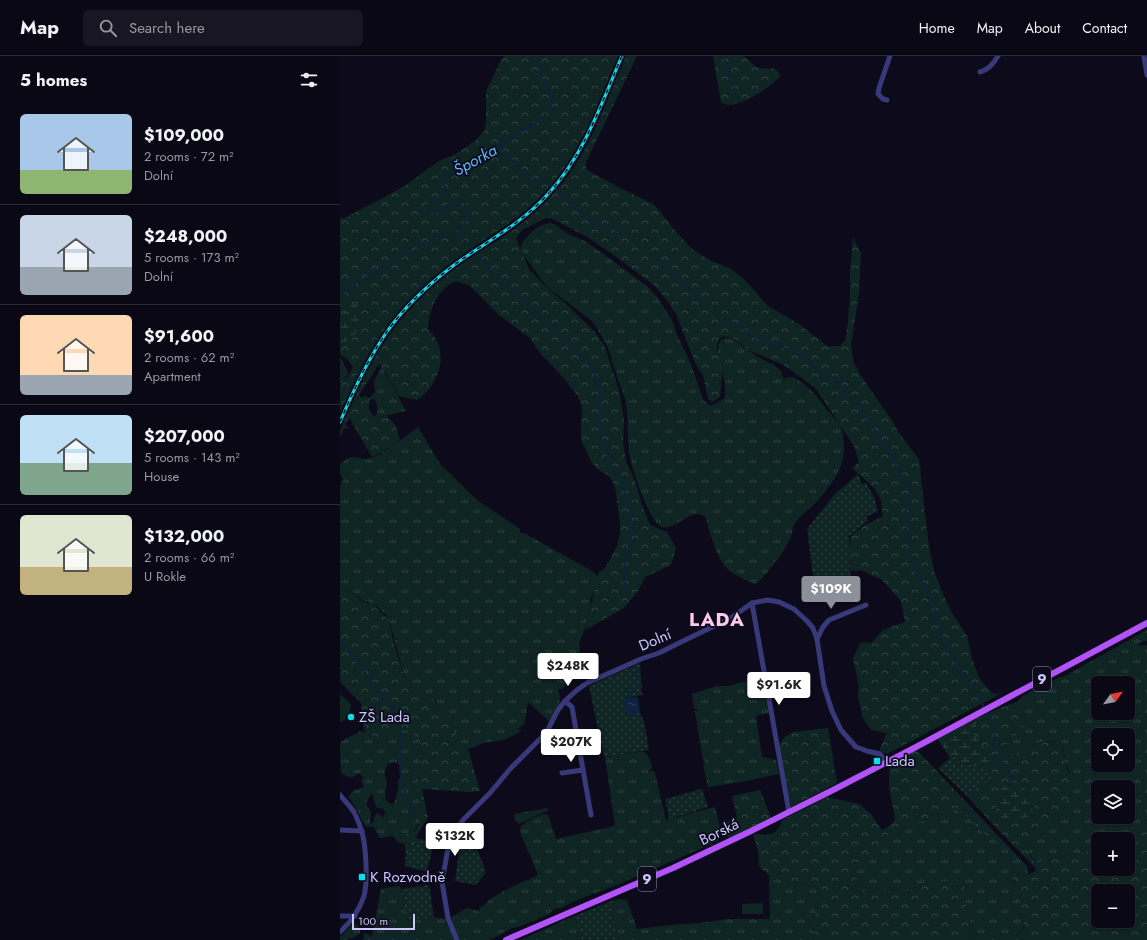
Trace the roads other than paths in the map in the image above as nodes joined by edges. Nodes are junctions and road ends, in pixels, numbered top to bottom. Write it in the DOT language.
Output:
graph roads {
  1 [pos="890,56"];
  2 [pos="998,56"];
  3 [pos="1144,56"];
  4 [pos="980,72"];
  5 [pos="1147,75"];
  6 [pos="887,100"];
  7 [pos="752,603"];
  8 [pos="866,605"];
  9 [pos="1147,623"];
  10 [pos="817,639"];
  11 [pos="566,701"];
  12 [pos="886,762"];
  13 [pos="583,770"];
  14 [pos="562,773"];
  15 [pos="340,795"];
  16 [pos="788,812"];
  17 [pos="591,815"];
  18 [pos="340,830"];
  19 [pos="362,830"];
  20 [pos="340,916"];
  21 [pos="355,916"];
  22 [pos="340,932"];
  23 [pos="457,940"];
  24 [pos="506,940"];
  1 -- 6 [label="street"];
  2 -- 4 [label="street"];
  3 -- 5 [label="street"];
  7 -- 10 [label="street, Dolní"];
  7 -- 11 [label="street, Dolní"];
  7 -- 16 [label="street"];
  8 -- 10 [label="street"];
  9 -- 12 [label="main road, Borská / 9"];
  10 -- 12 [label="street, Dolní"];
  11 -- 13 [label="street"];
  11 -- 23 [label="street, Dolní"];
  12 -- 16 [label="main road, Borská / 9"];
  13 -- 14 [label="street"];
  13 -- 17 [label="street"];
  15 -- 19 [label="street"];
  16 -- 24 [label="main road, Borská / 9"];
  18 -- 19 [label="street"];
  19 -- 21 [label="street"];
  20 -- 21 [label="street"];
  21 -- 22 [label="street"];
}
